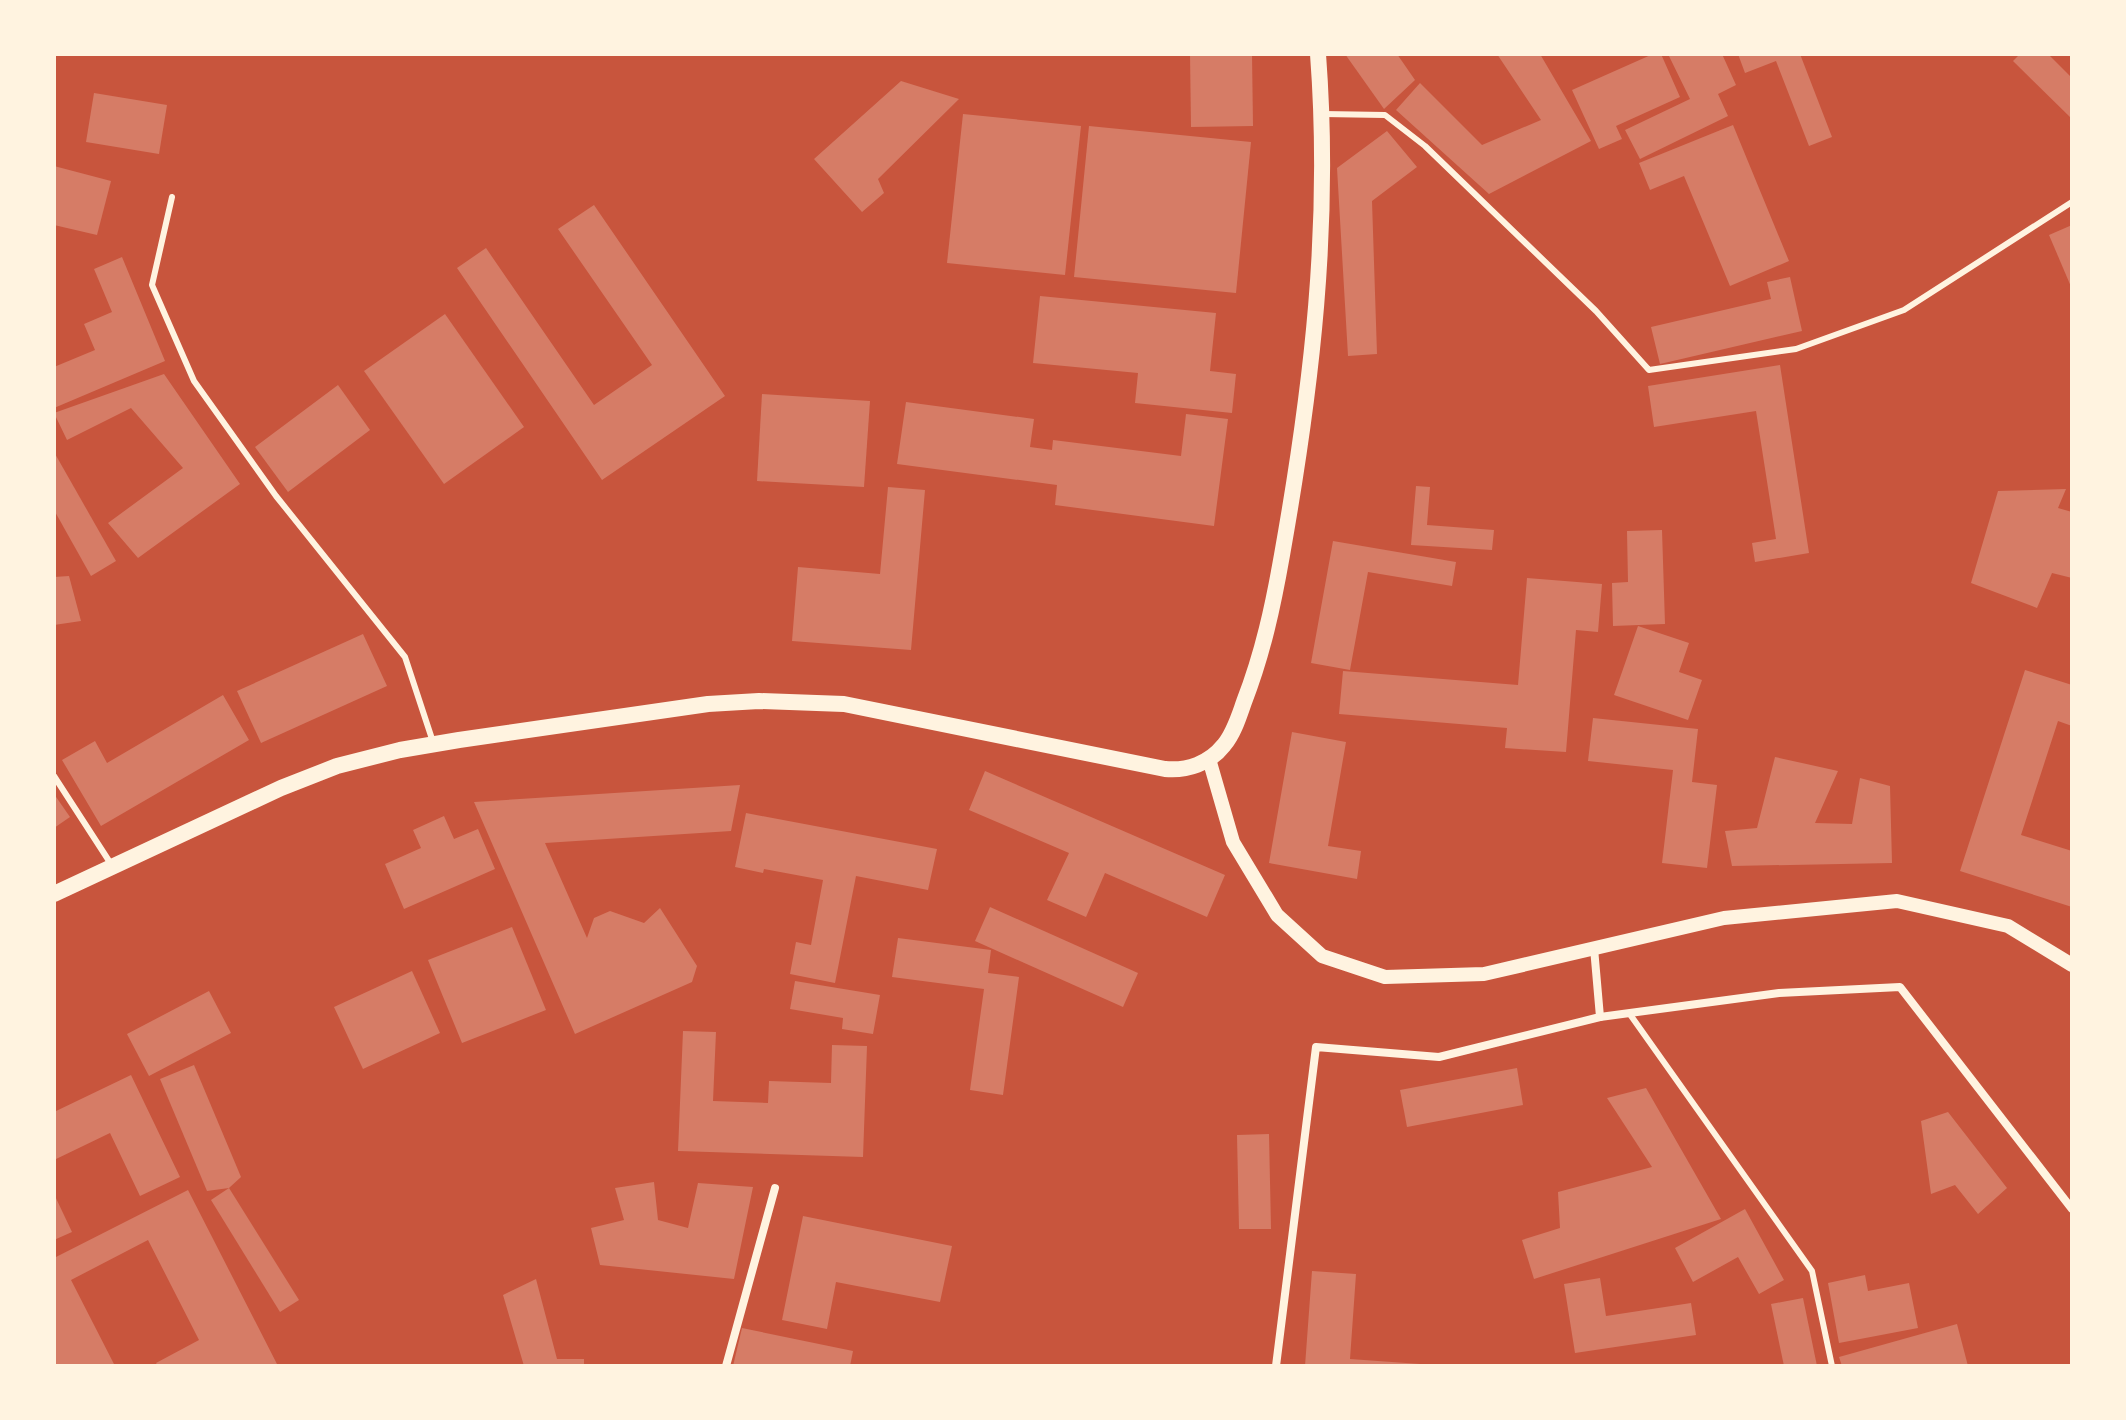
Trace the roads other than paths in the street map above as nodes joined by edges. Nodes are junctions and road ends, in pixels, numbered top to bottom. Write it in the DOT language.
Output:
graph roads {
  1 [pos="1318,54"];
  2 [pos="1323,114"];
  3 [pos="172,197"];
  4 [pos="2072,202"];
  5 [pos="434,745"];
  6 [pos="1209,759"];
  7 [pos="54,776"];
  8 [pos="113,867"];
  9 [pos="54,894"];
  10 [pos="1594,948"];
  11 [pos="2072,965"];
  12 [pos="1629,1013"];
  13 [pos="1600,1017"];
  14 [pos="775,1188"];
  15 [pos="2072,1209"];
  16 [pos="726,1366"];
  17 [pos="1276,1366"];
  18 [pos="1832,1366"];
  1 -- 2 [label="main road"];
  2 -- 4 [label="lane"];
  2 -- 6 [label="main road"];
  3 -- 5 [label="lane"];
  5 -- 6 [label="main road"];
  5 -- 8 [label="main road"];
  6 -- 10 [label="street"];
  7 -- 8 [label="lane"];
  8 -- 9 [label="main road"];
  10 -- 11 [label="street"];
  10 -- 13 [label="street"];
  12 -- 13 [label="street"];
  12 -- 15 [label="street"];
  12 -- 18 [label="lane"];
  13 -- 17 [label="street"];
  14 -- 16 [label="street"];
}
